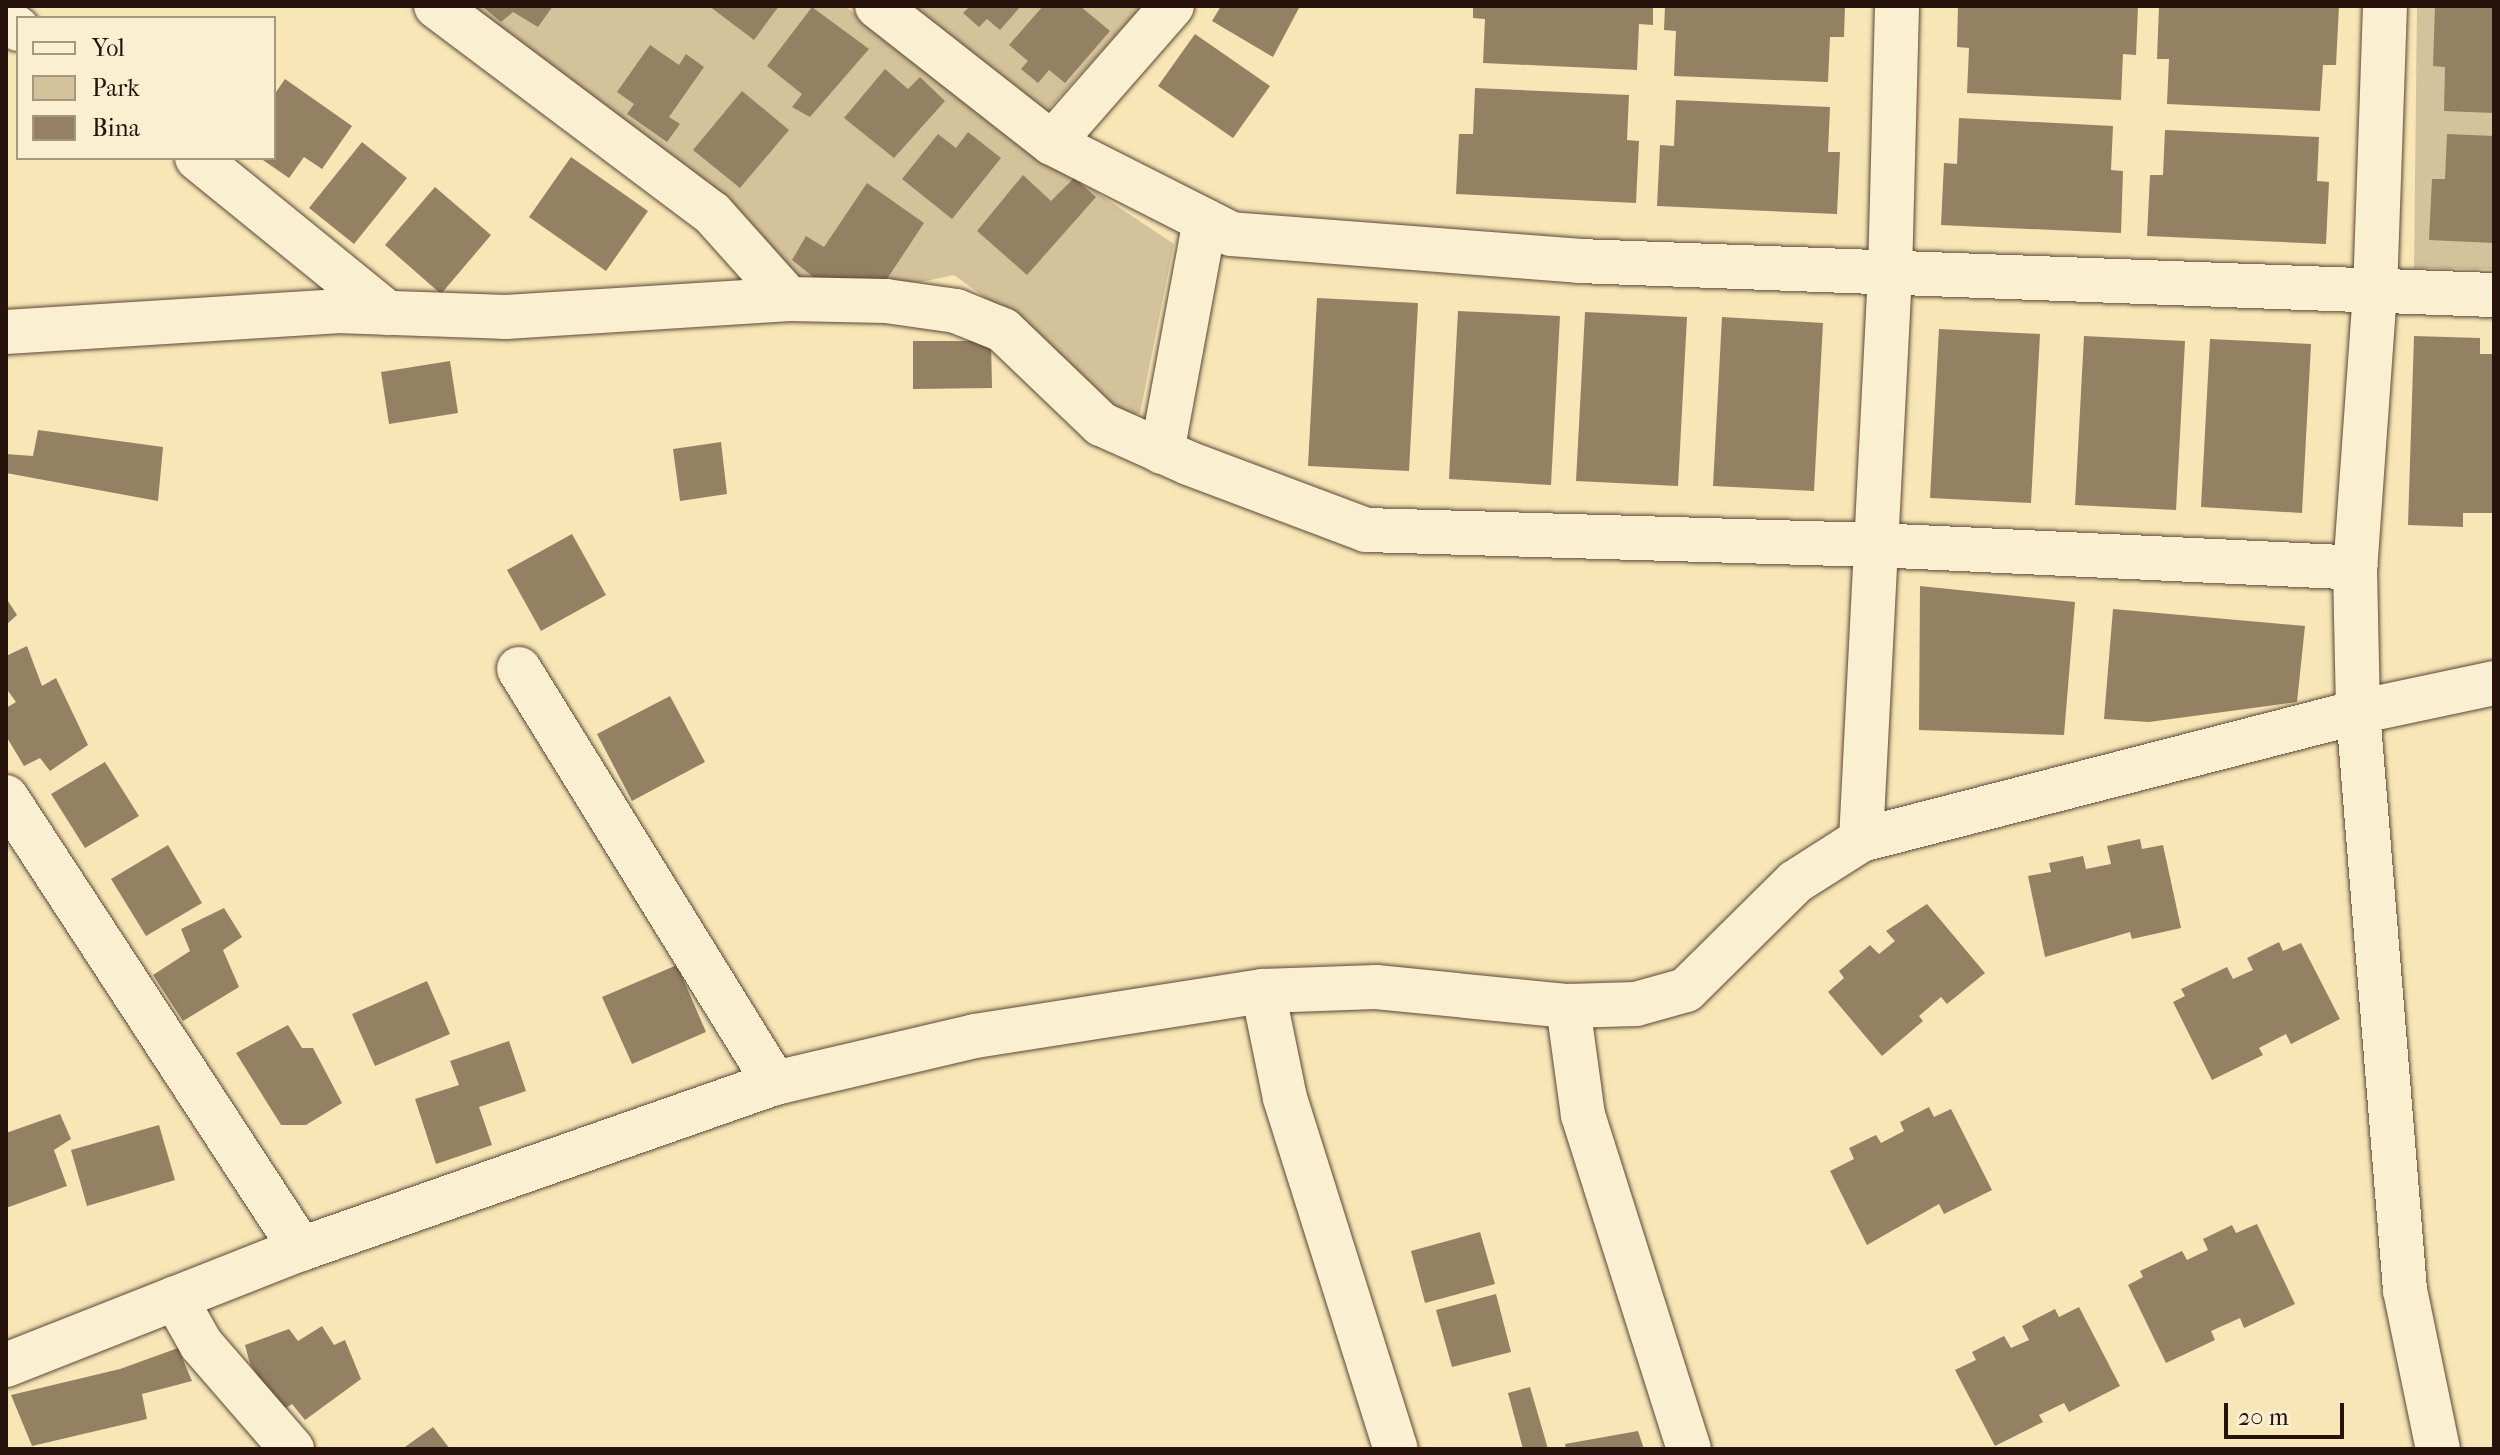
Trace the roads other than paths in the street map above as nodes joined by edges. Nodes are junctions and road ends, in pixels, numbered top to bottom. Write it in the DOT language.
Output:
graph roads {
  1 [pos="436,6"];
  2 [pos="877,6"];
  3 [pos="1172,6"];
  4 [pos="1897,6"];
  5 [pos="2385,6"];
  6 [pos="1052,143"];
  7 [pos="199,160"];
  8 [pos="1205,221"];
  9 [pos="1890,274"];
  10 [pos="2375,292"];
  11 [pos="2494,295"];
  12 [pos="789,299"];
  13 [pos="388,313"];
  14 [pos="6,332"];
  15 [pos="1162,452"];
  16 [pos="1875,545"];
  17 [pos="2355,568"];
  18 [pos="519,669"];
  19 [pos="2494,683"];
  20 [pos="2358,712"];
  21 [pos="6,797"];
  22 [pos="1861,840"];
  23 [pos="1263,991"];
  24 [pos="1568,1006"];
  25 [pos="775,1083"];
  26 [pos="301,1249"];
  27 [pos="175,1298"];
  28 [pos="6,1365"];
  29 [pos="292,1449"];
  30 [pos="1396,1449"];
  31 [pos="1689,1449"];
  32 [pos="2438,1449"];
  1 -- 12 [label="street"];
  2 -- 6 [label="street"];
  3 -- 6 [label="street"];
  4 -- 9 [label="street"];
  5 -- 10 [label="street"];
  6 -- 8 [label="street"];
  7 -- 13 [label="street"];
  8 -- 9 [label="street"];
  8 -- 15 [label="street"];
  9 -- 10 [label="street"];
  9 -- 16 [label="street"];
  10 -- 11 [label="street"];
  10 -- 17 [label="street"];
  12 -- 13 [label="street"];
  12 -- 15 [label="street"];
  13 -- 14 [label="street"];
  15 -- 16 [label="street"];
  16 -- 17 [label="street"];
  16 -- 22 [label="street"];
  17 -- 20 [label="street"];
  18 -- 25 [label="street"];
  19 -- 20 [label="street"];
  20 -- 22 [label="street"];
  20 -- 32 [label="street"];
  21 -- 26 [label="street"];
  22 -- 24 [label="street"];
  23 -- 24 [label="street"];
  23 -- 25 [label="street"];
  23 -- 30 [label="street"];
  24 -- 31 [label="street"];
  25 -- 26 [label="street"];
  26 -- 27 [label="street"];
  27 -- 28 [label="street"];
  27 -- 29 [label="street"];
}
